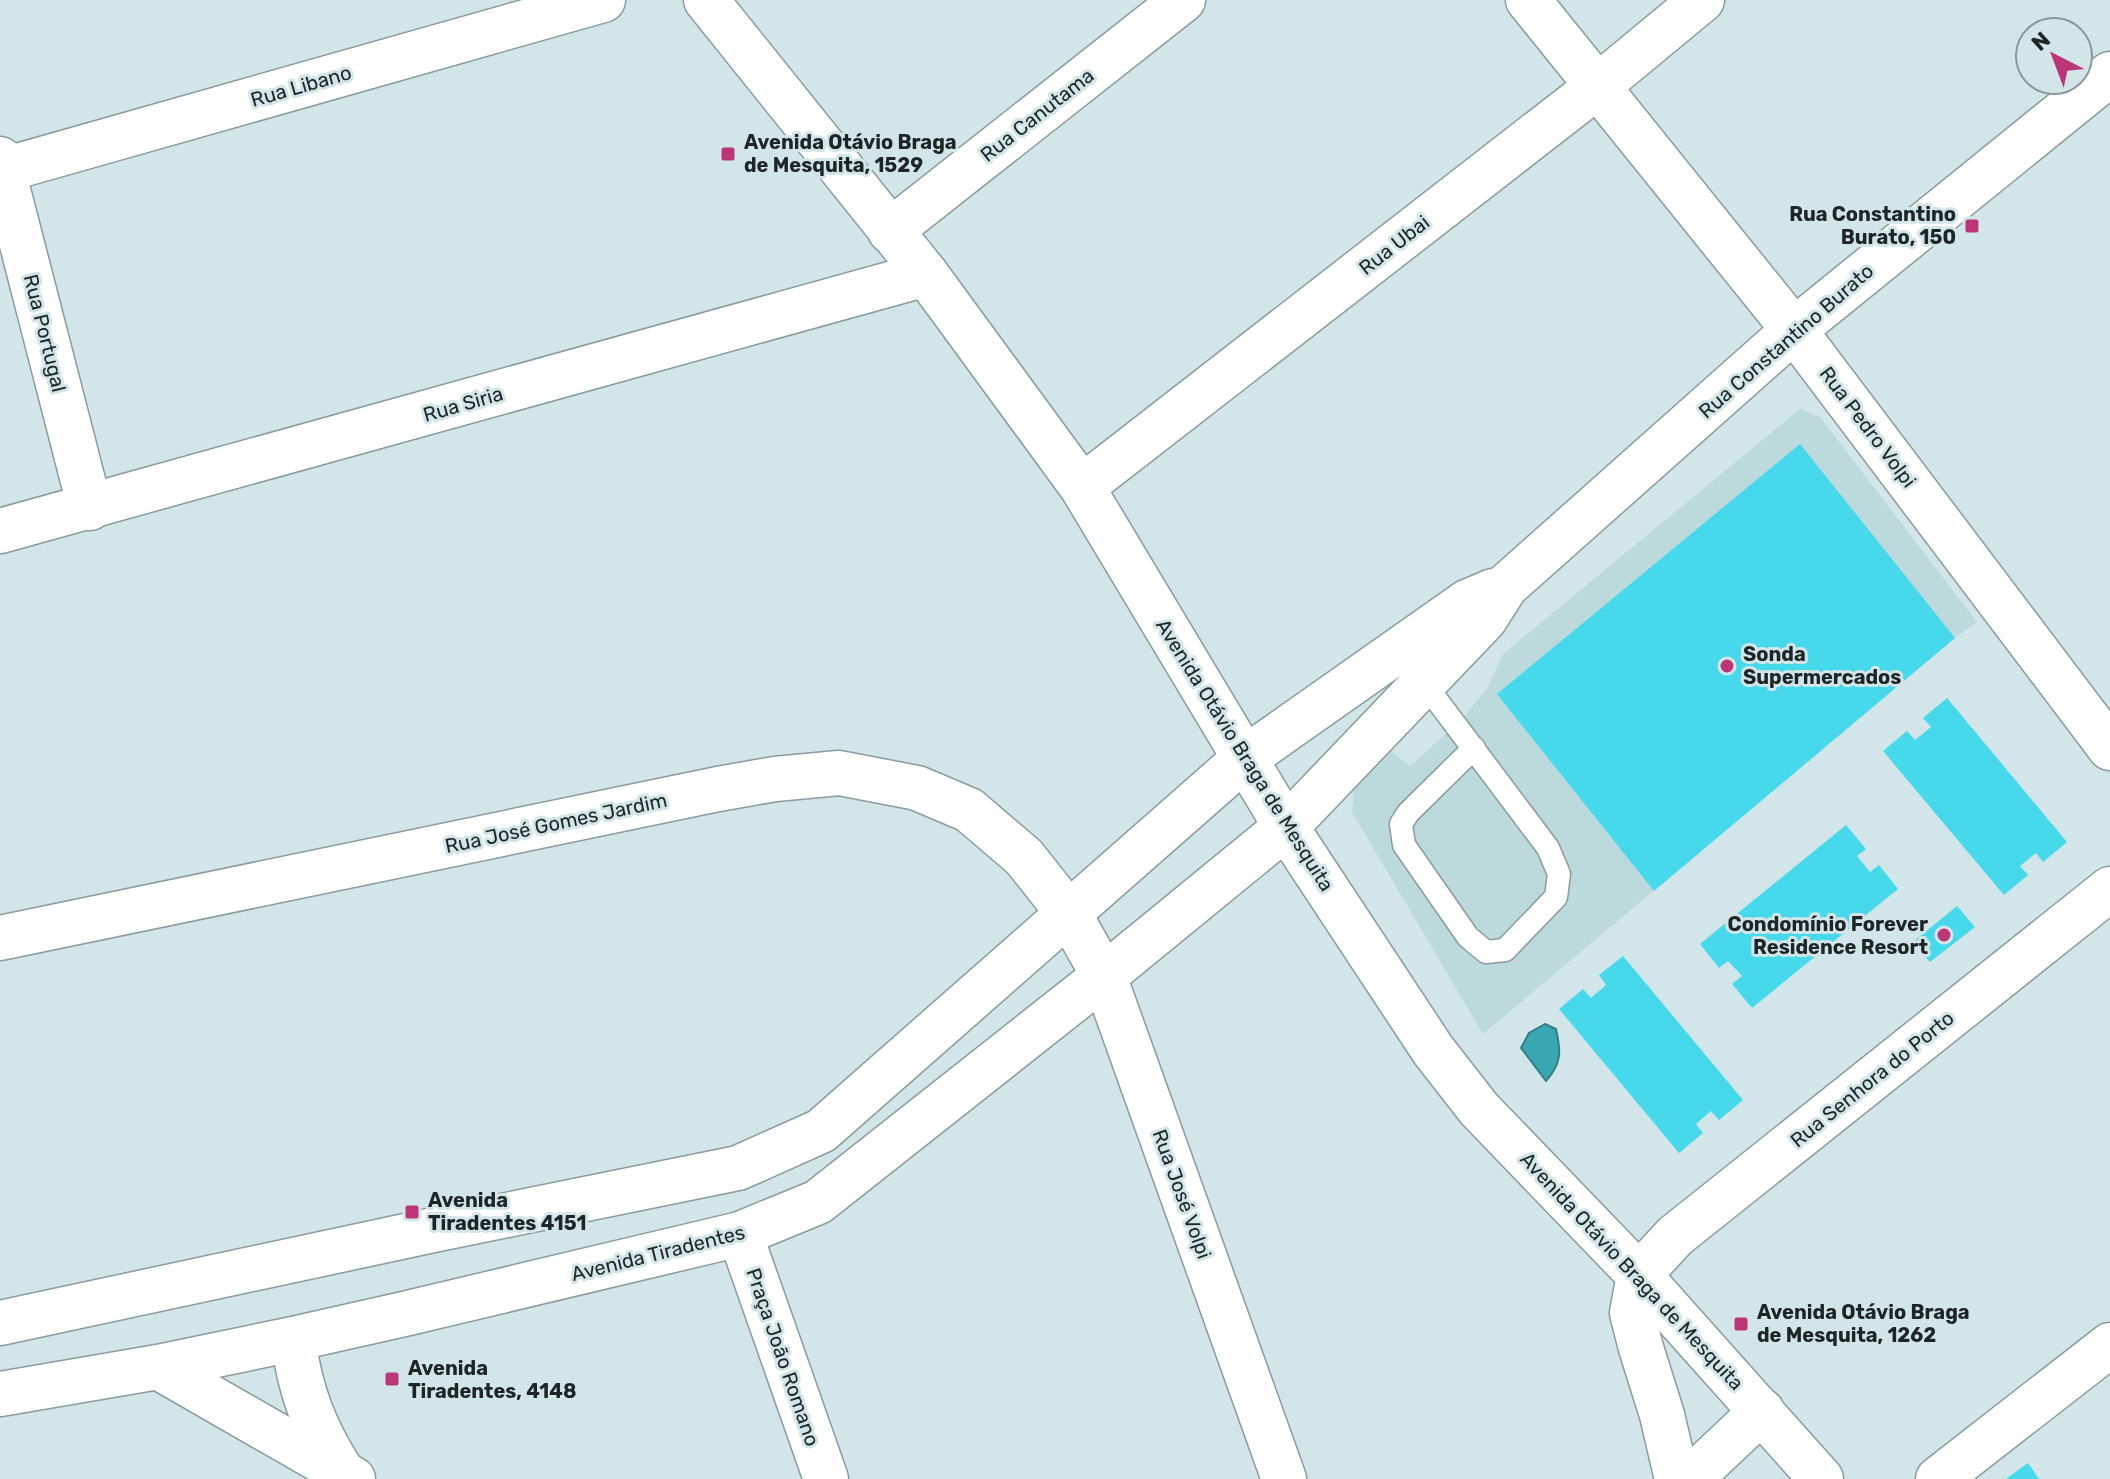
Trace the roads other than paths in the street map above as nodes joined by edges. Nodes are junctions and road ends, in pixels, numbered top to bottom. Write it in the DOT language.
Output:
graph roads {
  1 [pos="603,0"];
  2 [pos="706,0"];
  3 [pos="1183,0"];
  4 [pos="1528,0"];
  5 [pos="1702,0"];
  6 [pos="2110,74"];
  7 [pos="1598,86"];
  8 [pos="1,167"];
  9 [pos="890,231"];
  10 [pos="926,274"];
  11 [pos="1794,330"];
  12 [pos="1082,487"];
  13 [pos="90,508"];
  14 [pos="0,531"];
  15 [pos="1506,586"];
  16 [pos="1424,683"];
  17 [pos="1474,748"];
  18 [pos="2110,748"];
  19 [pos="1244,759"];
  20 [pos="1286,827"];
  21 [pos="2110,889"];
  22 [pos="1069,914"];
  23 [pos="0,938"];
  24 [pos="1104,976"];
  25 [pos="740,1234"];
  26 [pos="1639,1275"];
  27 [pos="0,1323"];
  28 [pos="293,1339"];
  29 [pos="2110,1345"];
  30 [pos="158,1367"];
  31 [pos="0,1394"];
  32 [pos="1762,1411"];
  33 [pos="348,1476"];
  34 [pos="826,1479"];
  35 [pos="1284,1479"];
  36 [pos="1677,1479"];
  37 [pos="1690,1479"];
  38 [pos="1821,1479"];
  39 [pos="1938,1479"];
  1 -- 8 [label="street, Rua Libano"];
  2 -- 9 [label="street, Avenida Otávio Braga de Mesquita"];
  3 -- 9 [label="street, Rua Canutama"];
  4 -- 7 [label="street, Rua Pedro Volpi"];
  5 -- 7 [label="street, Rua Ubai"];
  6 -- 11 [label="street, Rua Constantino Burato"];
  7 -- 11 [label="street, Rua Pedro Volpi"];
  7 -- 12 [label="street, Rua Ubai"];
  8 -- 13 [label="street, Rua Portugal"];
  9 -- 10 [label="street, Avenida Otávio Braga de Mesquita"];
  10 -- 12 [label="street, Avenida Otávio Braga de Mesquita"];
  10 -- 13 [label="street, Rua Siria"];
  11 -- 15 [label="street, Rua Constantino Burato"];
  11 -- 18 [label="street, Rua Pedro Volpi"];
  12 -- 19 [label="street, Avenida Otávio Braga de Mesquita"];
  13 -- 14 [label="street, Rua Siria"];
  15 -- 16 [label="street, Rua Constantino Burato"];
  15 -- 19 [label="street, Rua Constantino Burato"];
  16 -- 17 [label="lane"];
  16 -- 20 [label="street, Rua Constantino Burato"];
  17 -- 17 [label="lane"];
  19 -- 20 [label="street, Avenida Otávio Braga de Mesquita"];
  19 -- 22 [label="street"];
  20 -- 24 [label="street, Avenida Tiradentes"];
  20 -- 26 [label="street, Avenida Otávio Braga de Mesquita"];
  21 -- 26 [label="street, Rua Senhora do Porto"];
  22 -- 23 [label="street, Rua José Gomes Jardim"];
  22 -- 24 [label="street, Rua José Volpi"];
  22 -- 27 [label="street"];
  24 -- 25 [label="street, Avenida Tiradentes"];
  24 -- 35 [label="street, Rua José Volpi"];
  25 -- 28 [label="street, Avenida Tiradentes"];
  25 -- 34 [label="street, Praça João Romano"];
  26 -- 32 [label="street, Avenida Otávio Braga de Mesquita"];
  26 -- 36 [label="street"];
  28 -- 30 [label="street, Avenida Tiradentes"];
  28 -- 33 [label="street"];
  29 -- 39 [label="street"];
  30 -- 31 [label="street, Avenida Tiradentes"];
  30 -- 33 [label="street"];
  32 -- 37 [label="street"];
  32 -- 38 [label="street, Avenida Otávio Braga de Mesquita"];
}
